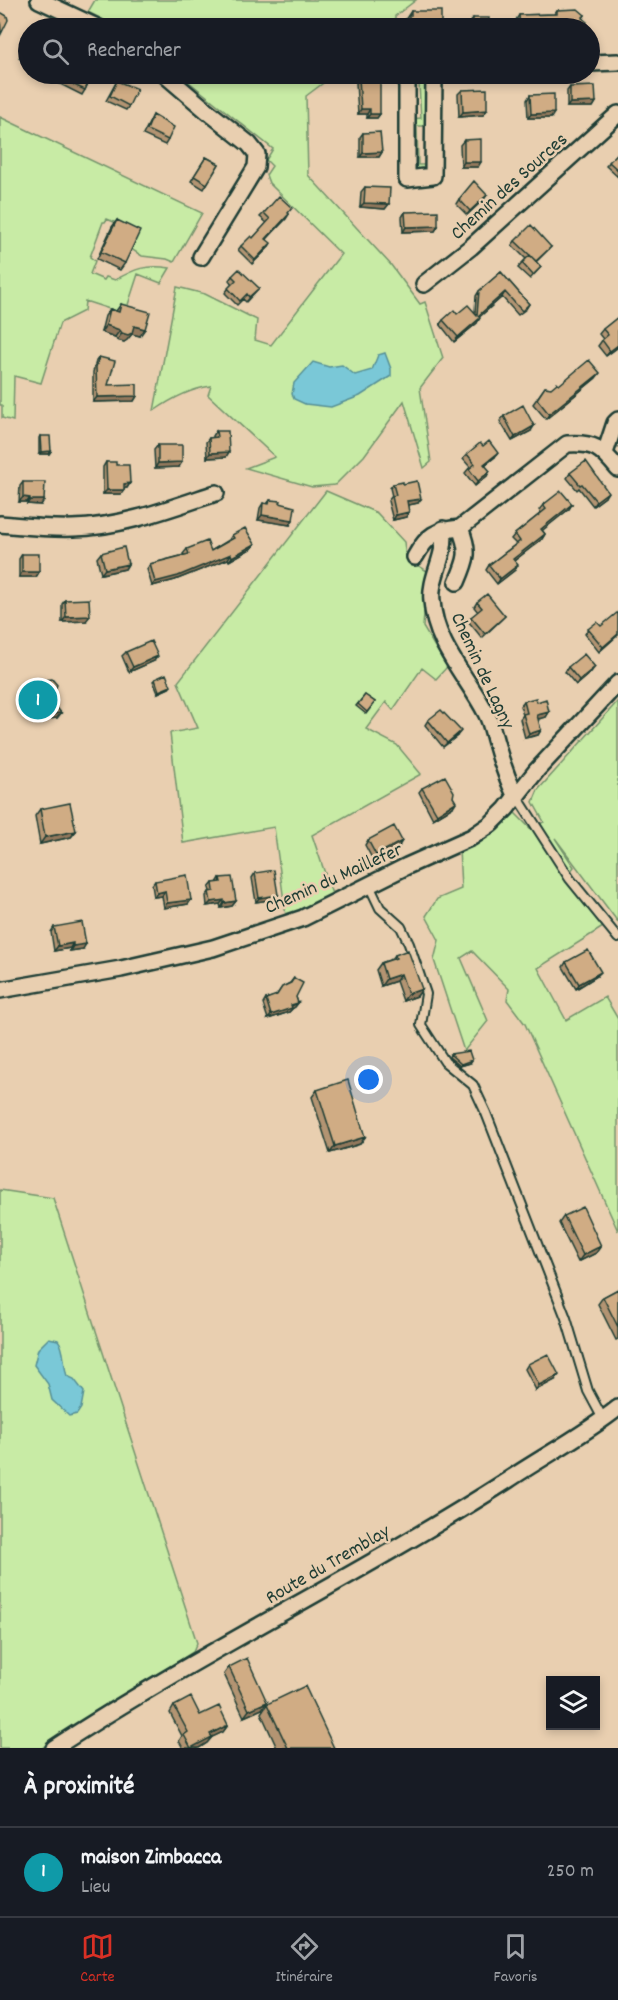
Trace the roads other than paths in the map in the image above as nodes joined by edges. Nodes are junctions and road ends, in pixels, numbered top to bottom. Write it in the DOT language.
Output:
graph roads {
  1 [pos="39,0"];
  2 [pos="78,18"];
  3 [pos="618,62"];
  4 [pos="600,63"];
  5 [pos="176,84"];
  6 [pos="407,84"];
  7 [pos="434,84"];
  8 [pos="618,114"];
  9 [pos="201,257"];
  10 [pos="424,284"];
  11 [pos="618,420"];
  12 [pos="605,453"];
  13 [pos="618,469"];
  14 [pos="216,493"];
  15 [pos="0,524"];
  16 [pos="460,528"];
  17 [pos="443,529"];
  18 [pos="415,556"];
  19 [pos="458,582"];
  20 [pos="618,683"];
  21 [pos="515,795"];
  22 [pos="369,885"];
  23 [pos="618,938"];
  24 [pos="0,990"];
  25 [pos="618,1408"];
  26 [pos="603,1419"];
  27 [pos="54,1748"];
  1 -- 2 [label="street"];
  3 -- 4 [label="street"];
  5 -- 9 [label="street"];
  6 -- 7 [label="street"];
  8 -- 10 [label="street, Chemin des Sources"];
  11 -- 12 [label="street"];
  12 -- 13 [label="street"];
  12 -- 16 [label="street"];
  14 -- 15 [label="street"];
  16 -- 17 [label="street"];
  16 -- 19 [label="street"];
  17 -- 18 [label="street"];
  17 -- 21 [label="street, Chemin de Lagny"];
  20 -- 21 [label="street, Chemin du Maillefer"];
  21 -- 22 [label="street, Chemin du Maillefer"];
  21 -- 23 [label="lane, Chemin de Lagny"];
  22 -- 24 [label="street, Chemin du Maillefer"];
  22 -- 26 [label="lane"];
  25 -- 26 [label="street, Route du Tremblay"];
  26 -- 27 [label="street, Route du Tremblay"];
}
